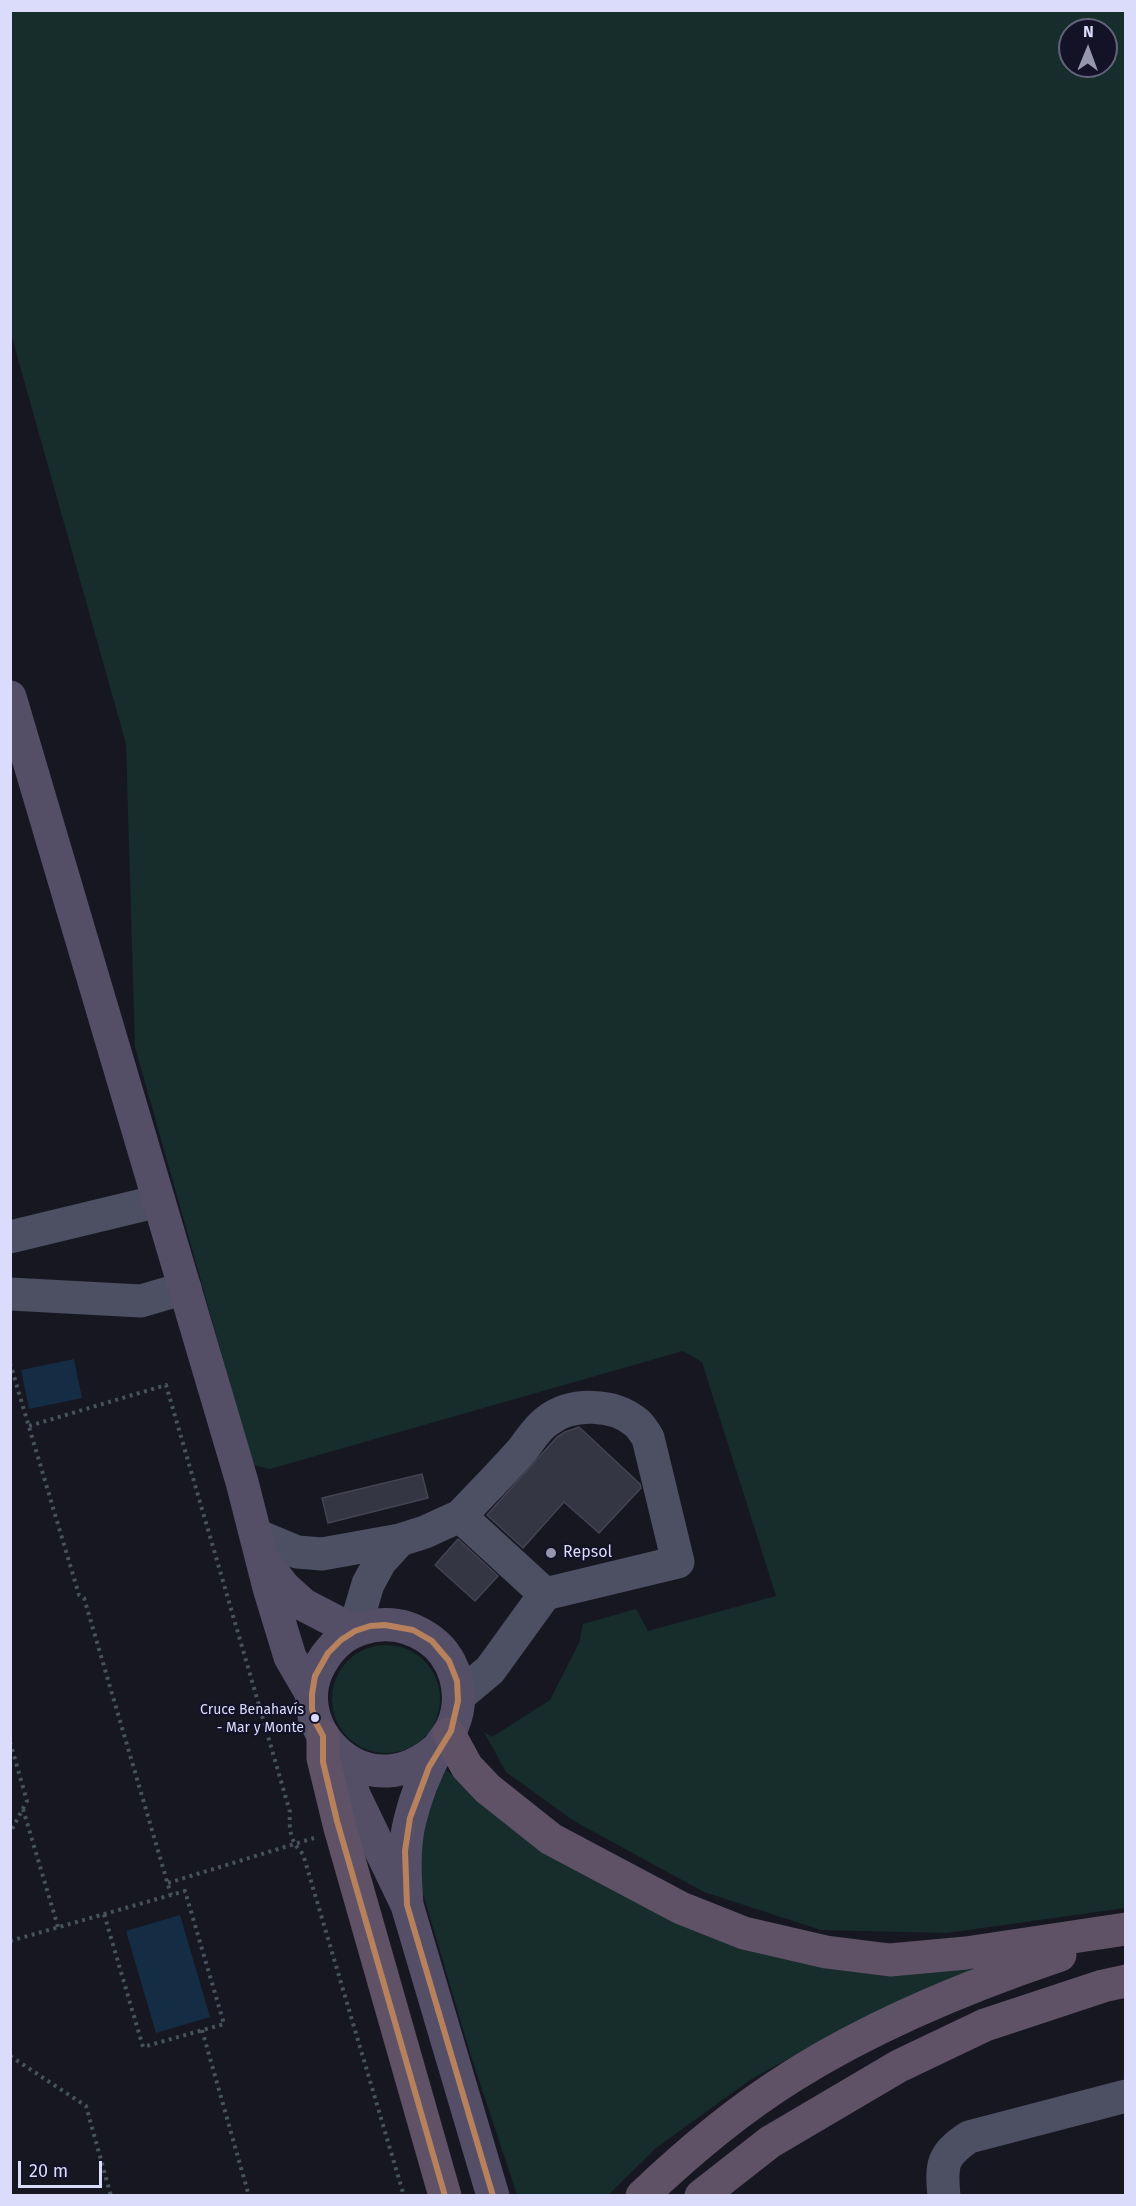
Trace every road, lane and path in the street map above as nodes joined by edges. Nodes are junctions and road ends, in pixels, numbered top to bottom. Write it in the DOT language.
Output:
graph roads {
  1 [pos="10,697"];
  2 [pos="159,1201"];
  3 [pos="10,1236"];
  4 [pos="185,1288"];
  5 [pos="10,1294"];
  6 [pos="10,1364"];
  7 [pos="29,1426"];
  8 [pos="460,1516"];
  9 [pos="400,1540"];
  10 [pos="260,1548"];
  11 [pos="545,1594"];
  12 [pos="354,1631"];
  13 [pos="311,1693"];
  14 [pos="459,1696"];
  15 [pos="10,1742"];
  16 [pos="443,1742"];
  17 [pos="330,1745"];
  18 [pos="23,1809"];
  19 [pos="10,1833"];
  20 [pos="304,1842"];
  21 [pos="294,1845"];
  22 [pos="168,1883"];
  23 [pos="171,1895"];
  24 [pos="407,1905"];
  25 [pos="105,1914"];
  26 [pos="58,1927"];
  27 [pos="1125,1929"];
  28 [pos="1125,1939"];
  29 [pos="10,1941"];
  30 [pos="1125,1981"];
  31 [pos="202,2030"];
  32 [pos="10,2056"];
  33 [pos="1125,2096"];
  34 [pos="111,2196"];
  35 [pos="249,2196"];
  36 [pos="404,2196"];
  37 [pos="445,2196"];
  38 [pos="493,2196"];
  39 [pos="642,2196"];
  40 [pos="701,2196"];
  41 [pos="944,2196"];
  1 -- 2 [label="main road"];
  2 -- 3 [label="lane"];
  2 -- 4 [label="main road"];
  4 -- 5 [label="lane"];
  4 -- 10 [label="main road"];
  6 -- 7 [label="path"];
  7 -- 21 [label="path"];
  7 -- 22 [label="path"];
  8 -- 9 [label="lane"];
  8 -- 11 [label="lane"];
  8 -- 11 [label="lane"];
  9 -- 10 [label="lane"];
  9 -- 12 [label="lane"];
  10 -- 12 [label="main road"];
  10 -- 13 [label="main road"];
  11 -- 14 [label="lane"];
  12 -- 13 [label="main road"];
  12 -- 14 [label="main road"];
  13 -- 17 [label="main road"];
  14 -- 16 [label="main road"];
  15 -- 18 [label="path"];
  16 -- 17 [label="main road"];
  16 -- 24 [label="main road"];
  16 -- 27 [label="highway"];
  17 -- 24 [label="main road"];
  17 -- 37 [label="highway"];
  18 -- 19 [label="path"];
  18 -- 26 [label="path"];
  20 -- 21 [label="path"];
  21 -- 22 [label="path"];
  21 -- 36 [label="path"];
  22 -- 23 [label="path"];
  23 -- 25 [label="path"];
  23 -- 31 [label="path"];
  24 -- 38 [label="main road"];
  25 -- 26 [label="path"];
  25 -- 31 [label="path"];
  26 -- 29 [label="path"];
  28 -- 39 [label="highway"];
  30 -- 40 [label="highway"];
  31 -- 35 [label="path"];
  32 -- 34 [label="path"];
  33 -- 41 [label="lane"];
}
